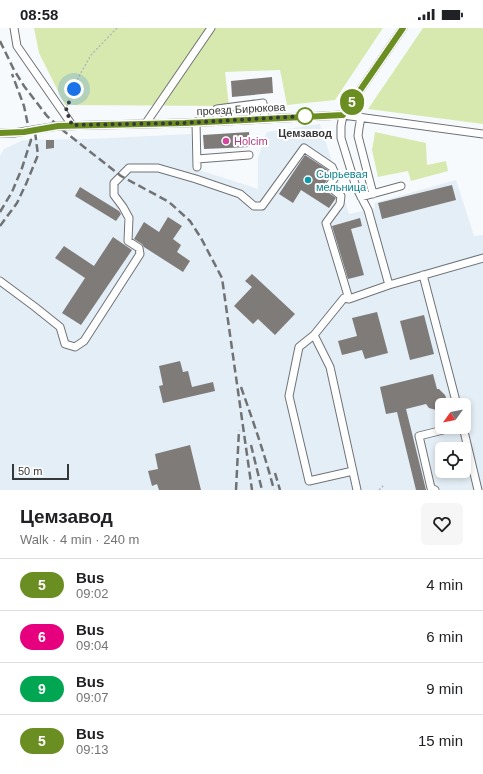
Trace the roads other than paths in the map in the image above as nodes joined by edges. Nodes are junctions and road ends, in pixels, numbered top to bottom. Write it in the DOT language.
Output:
graph roads {
  1 [pos="14,28"];
  2 [pos="211,28"];
  3 [pos="403,28"];
  4 [pos="343,115"];
  5 [pos="361,117"];
  6 [pos="265,119"];
  7 [pos="217,121"];
  8 [pos="196,122"];
  9 [pos="146,123"];
  10 [pos="72,125"];
  11 [pos="0,133"];
  12 [pos="483,134"];
  13 [pos="249,155"];
  14 [pos="197,159"];
  15 [pos="198,167"];
  16 [pos="401,186"];
  17 [pos="373,194"];
  18 [pos="361,197"];
  19 [pos="483,258"];
  20 [pos="423,275"];
  21 [pos="0,281"];
  22 [pos="389,285"];
  23 [pos="348,299"];
  24 [pos="314,335"];
  25 [pos="455,398"];
  26 [pos="435,432"];
  27 [pos="465,434"];
  28 [pos="353,470"];
  29 [pos="357,490"];
  30 [pos="435,490"];
  31 [pos="478,490"];
  1 -- 10 [label="street"];
  2 -- 9 [label="street"];
  3 -- 4 [label="street"];
  4 -- 5 [label="street, проезд Бирюкова"];
  4 -- 6 [label="street, проезд Бирюкова"];
  4 -- 18 [label="street"];
  5 -- 12 [label="street, проезд Бирюкова"];
  5 -- 17 [label="street"];
  6 -- 7 [label="street, проезд Бирюкова"];
  6 -- 7 [label="street"];
  7 -- 8 [label="street, проезд Бирюкова"];
  8 -- 9 [label="street, проезд Бирюкова"];
  8 -- 14 [label="street"];
  9 -- 10 [label="street, проезд Бирюкова"];
  10 -- 11 [label="street, проезд Бирюкова"];
  13 -- 14 [label="street"];
  14 -- 15 [label="street"];
  16 -- 17 [label="street"];
  17 -- 18 [label="street"];
  18 -- 22 [label="street"];
  19 -- 20 [label="street"];
  20 -- 22 [label="street"];
  20 -- 25 [label="street"];
  21 -- 23 [label="street"];
  22 -- 23 [label="street"];
  23 -- 24 [label="street"];
  24 -- 28 [label="street"];
  24 -- 28 [label="street"];
  26 -- 30 [label="street"];
  27 -- 31 [label="street"];
  28 -- 29 [label="street"];
}
